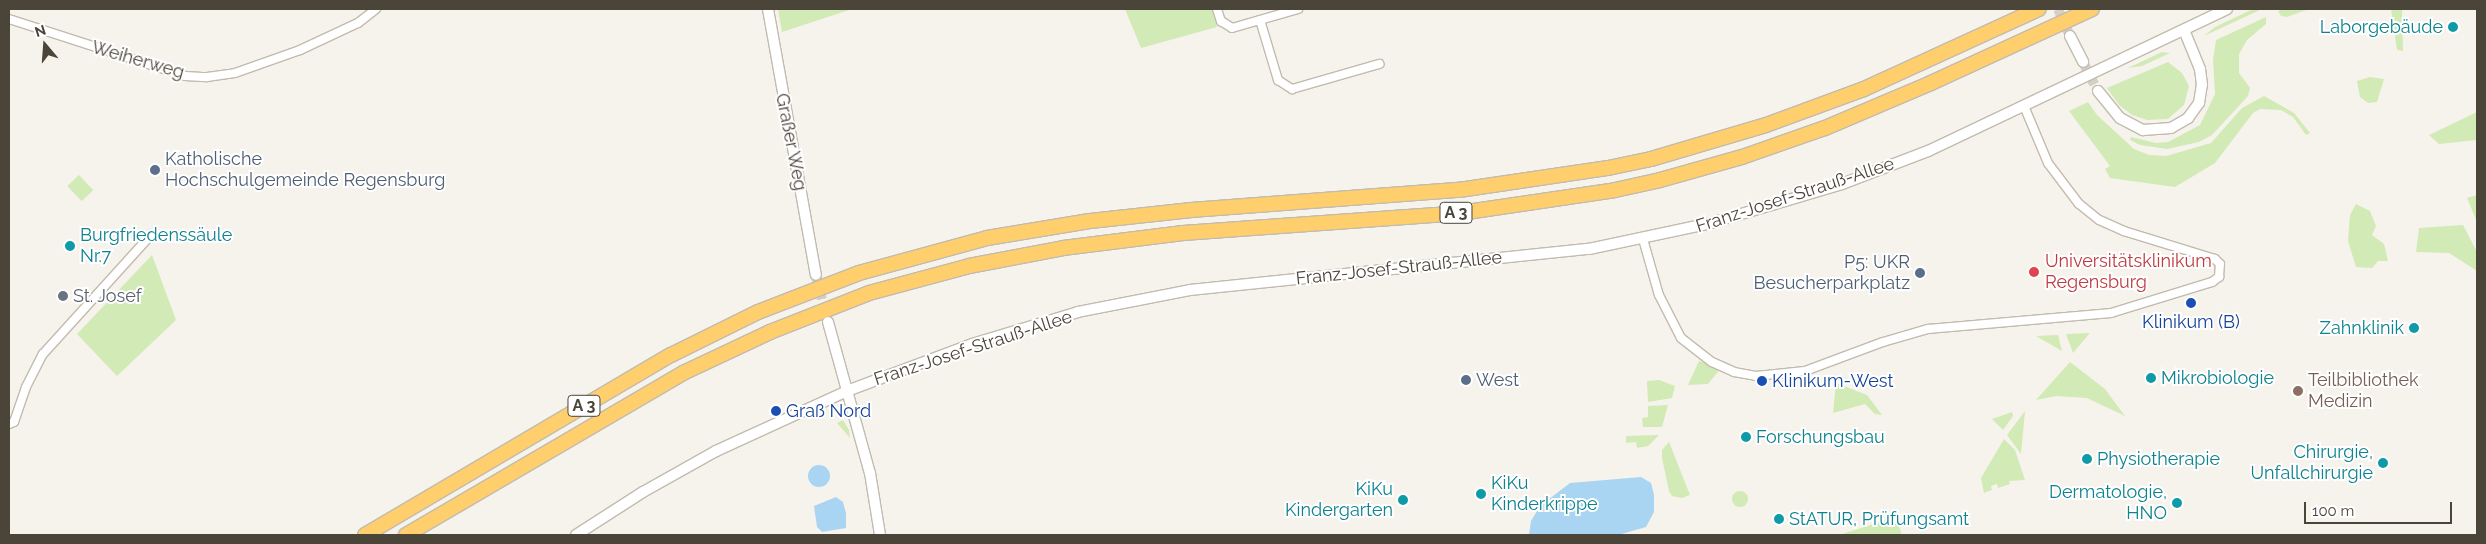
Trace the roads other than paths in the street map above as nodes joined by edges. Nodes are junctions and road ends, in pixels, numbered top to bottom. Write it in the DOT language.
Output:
graph roads {
  1 [pos="376,9"];
  2 [pos="768,9"];
  3 [pos="1217,9"];
  4 [pos="1298,9"];
  5 [pos="2039,9"];
  6 [pos="2092,9"];
  7 [pos="2228,9"];
  8 [pos="9,20"];
  9 [pos="1260,20"];
  10 [pos="2184,30"];
  11 [pos="2070,36"];
  12 [pos="2083,62"];
  13 [pos="1379,64"];
  14 [pos="2098,91"];
  15 [pos="2024,106"];
  16 [pos="151,235"];
  17 [pos="1643,239"];
  18 [pos="816,275"];
  19 [pos="828,322"];
  20 [pos="847,391"];
  21 [pos="9,424"];
  22 [pos="365,535"];
  23 [pos="406,535"];
  24 [pos="576,535"];
  25 [pos="880,535"];
  1 -- 8 [label="street, Weiherweg"];
  2 -- 18 [label="street, Graßer Weg"];
  3 -- 9 [label="street"];
  4 -- 9 [label="street"];
  5 -- 22 [label="highway, A 3"];
  6 -- 23 [label="highway, A 3"];
  7 -- 10 [label="street, Franz-Josef-Strauß-Allee"];
  9 -- 13 [label="street"];
  10 -- 14 [label="street"];
  10 -- 15 [label="street, Franz-Josef-Strauß-Allee"];
  11 -- 12 [label="street"];
  15 -- 17 [label="street, Franz-Josef-Strauß-Allee"];
  15 -- 17 [label="street"];
  16 -- 21 [label="street"];
  17 -- 20 [label="street, Franz-Josef-Strauß-Allee"];
  19 -- 20 [label="street"];
  20 -- 24 [label="street, Franz-Josef-Strauß-Allee"];
  20 -- 25 [label="street"];
}
